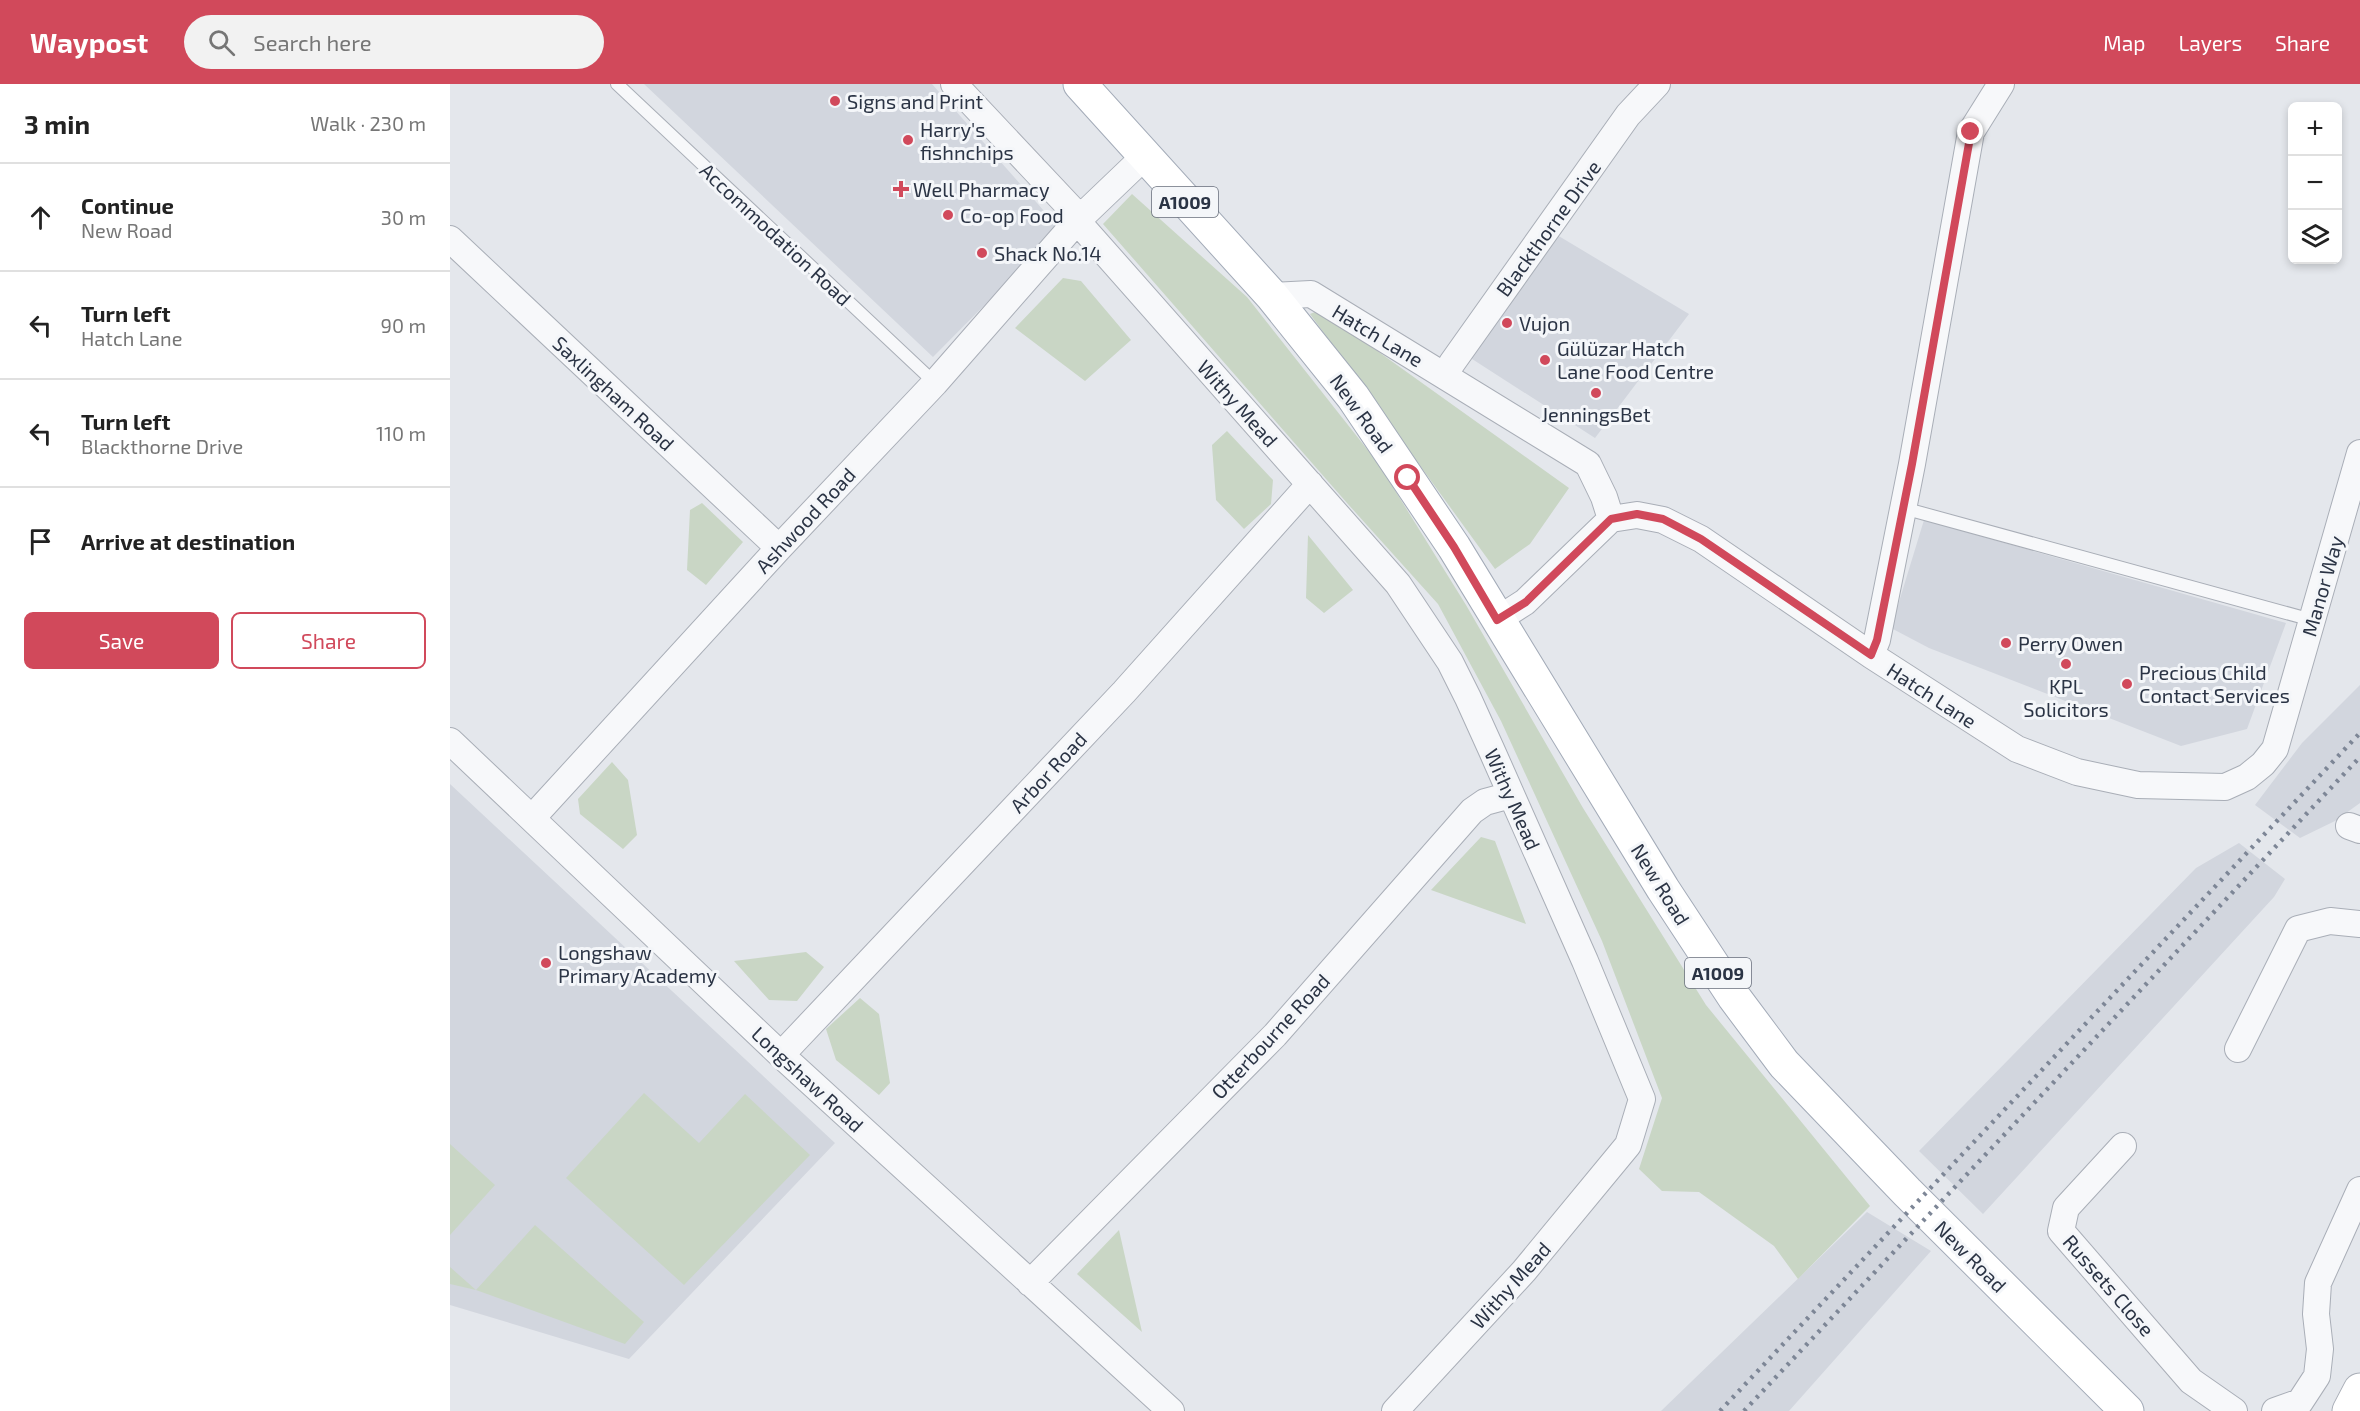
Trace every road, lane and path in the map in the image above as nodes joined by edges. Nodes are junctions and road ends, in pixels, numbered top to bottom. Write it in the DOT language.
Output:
graph roads {
  1 [pos="617,84"];
  2 [pos="954,84"];
  3 [pos="1656,84"];
  4 [pos="2001,84"];
  5 [pos="1087,87"];
  6 [pos="1145,156"];
  7 [pos="1079,220"];
  8 [pos="450,239"];
  9 [pos="1272,296"];
  10 [pos="1445,375"];
  11 [pos="935,383"];
  12 [pos="2360,453"];
  13 [pos="1310,484"];
  14 [pos="1903,508"];
  15 [pos="1611,519"];
  16 [pos="778,548"];
  17 [pos="1497,620"];
  18 [pos="2312,620"];
  19 [pos="1871,655"];
  20 [pos="450,741"];
  21 [pos="2247,777"];
  22 [pos="1511,795"];
  23 [pos="532,818"];
  24 [pos="2360,924"];
  25 [pos="2238,1049"];
  26 [pos="781,1055"];
  27 [pos="2123,1146"];
  28 [pos="2360,1190"];
  29 [pos="1030,1283"];
  30 [pos="2360,1390"];
  31 [pos="1171,1411"];
  32 [pos="1395,1411"];
  33 [pos="2127,1411"];
  34 [pos="2234,1411"];
  35 [pos="2275,1411"];
  36 [pos="2349,1411"];
  1 -- 11 [label="lane, Accommodation Road"];
  2 -- 7 [label="street"];
  3 -- 10 [label="street, Blackthorne Drive"];
  4 -- 14 [label="street"];
  5 -- 6 [label="main road, A1009"];
  6 -- 7 [label="street"];
  6 -- 9 [label="main road, A1009"];
  7 -- 11 [label="street, Ashwood Road"];
  7 -- 13 [label="street, Withy Mead"];
  8 -- 16 [label="street, Saxlingham Road"];
  9 -- 10 [label="street, Hatch Lane"];
  9 -- 17 [label="main road, New Road / A1009"];
  10 -- 15 [label="street, Hatch Lane"];
  11 -- 16 [label="street, Ashwood Road"];
  12 -- 18 [label="street, Manor Way"];
  13 -- 22 [label="street, Withy Mead"];
  13 -- 26 [label="street, Arbor Road"];
  14 -- 18 [label="lane"];
  14 -- 19 [label="street"];
  15 -- 17 [label="street"];
  15 -- 19 [label="street, Hatch Lane"];
  16 -- 23 [label="street, Ashwood Road"];
  17 -- 33 [label="main road, New Road / A1009"];
  18 -- 21 [label="street, Manor Way"];
  19 -- 21 [label="street, Hatch Lane"];
  20 -- 23 [label="street, Longshaw Road"];
  22 -- 29 [label="street, Otterbourne Road"];
  22 -- 32 [label="street, Withy Mead"];
  23 -- 26 [label="street, Longshaw Road"];
  24 -- 25 [label="street"];
  26 -- 29 [label="street, Longshaw Road"];
  27 -- 34 [label="street, Russets Close"];
  28 -- 35 [label="street"];
  29 -- 31 [label="street, Longshaw Road"];
  30 -- 36 [label="main road"];
}
